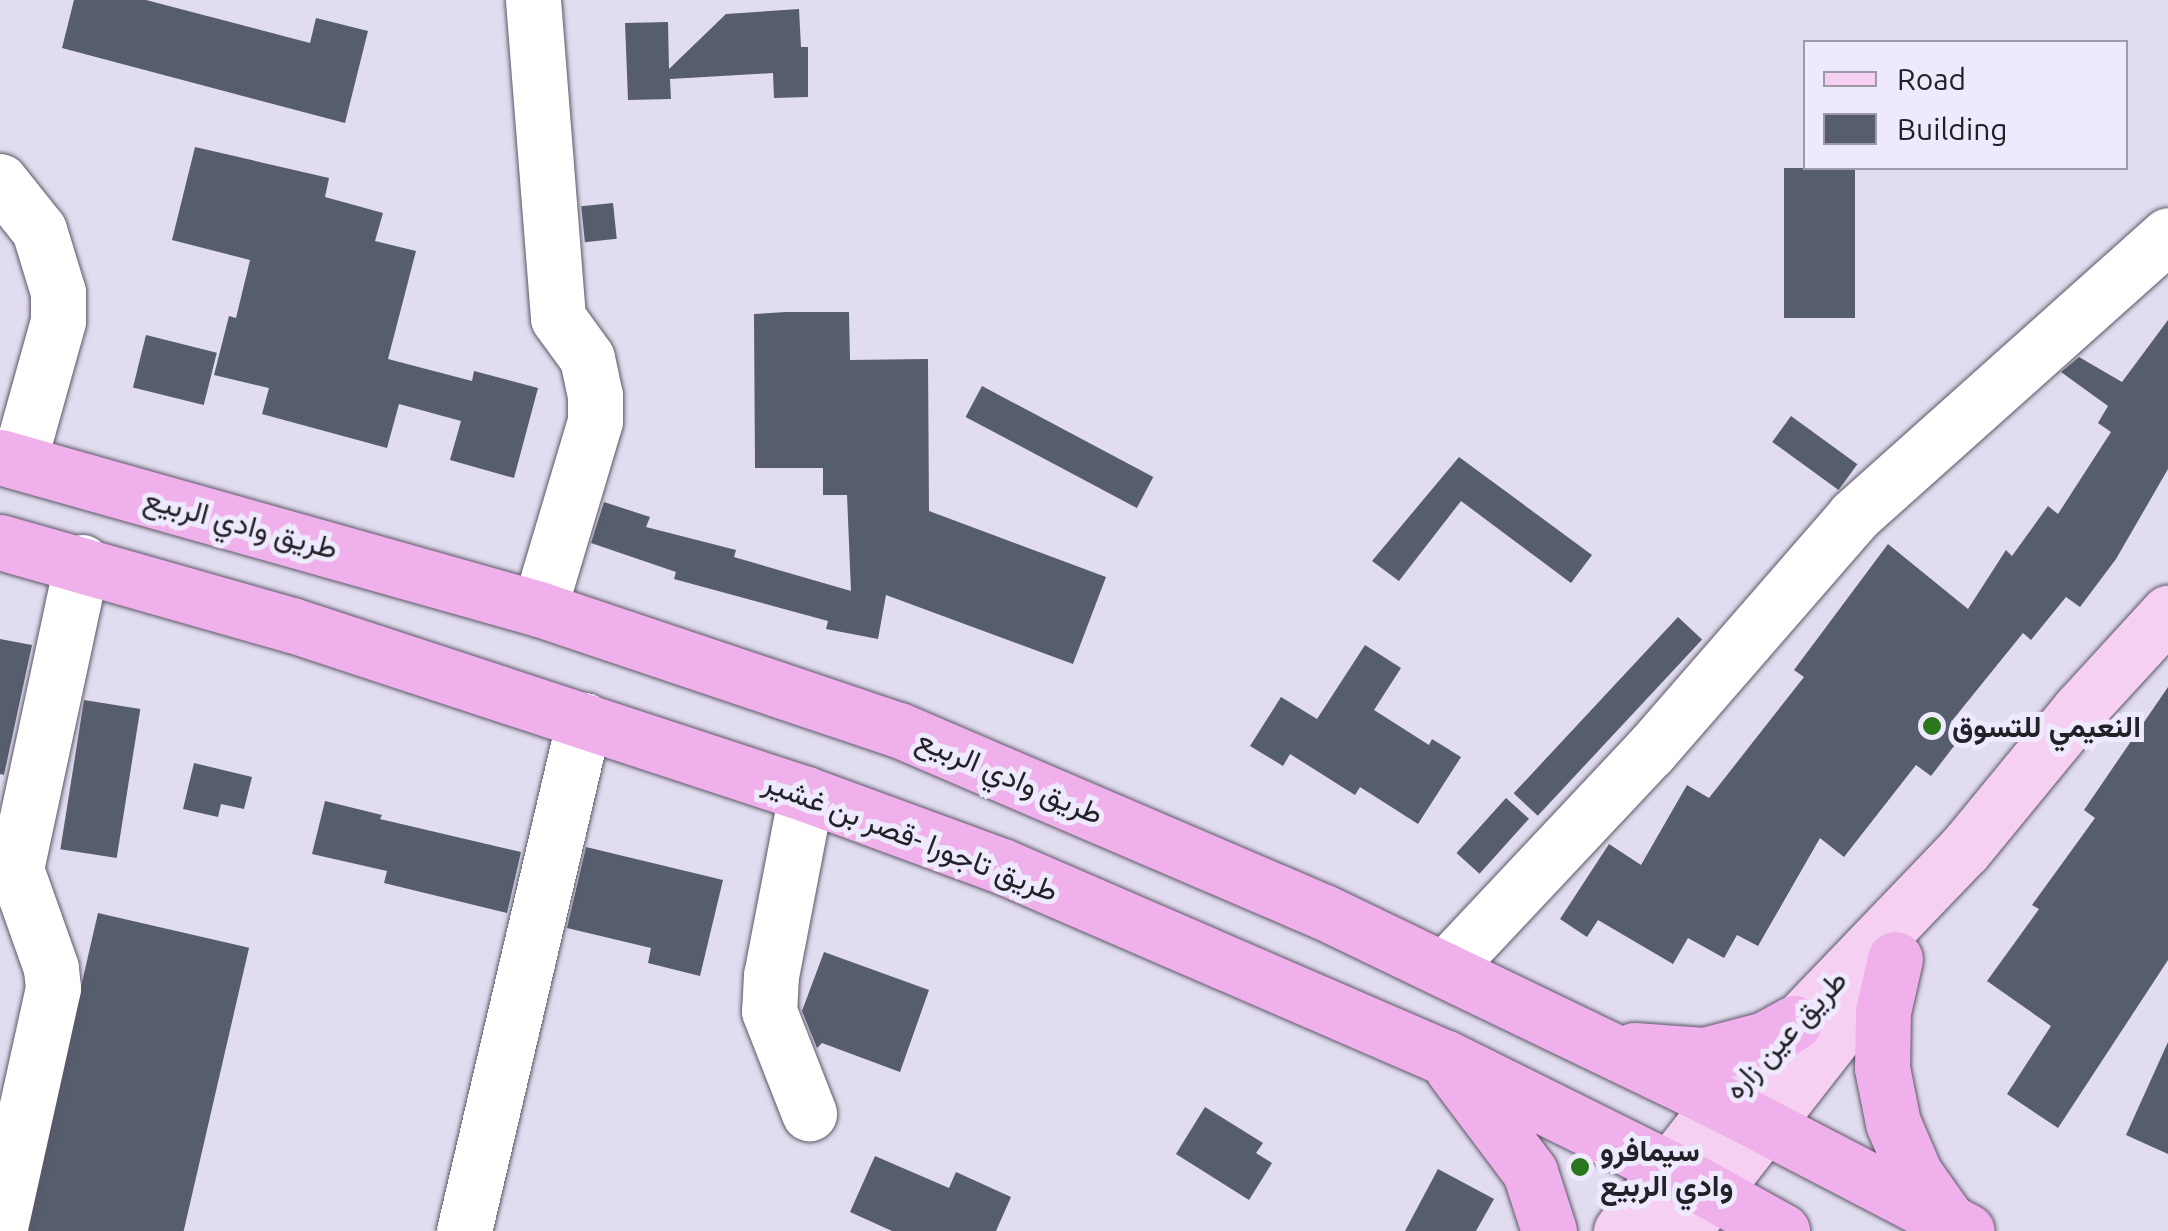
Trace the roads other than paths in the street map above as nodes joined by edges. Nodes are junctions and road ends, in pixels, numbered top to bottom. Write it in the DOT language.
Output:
graph roads {
  1 [pos="533,0"];
  2 [pos="0,180"];
  3 [pos="2168,235"];
  4 [pos="9,459"];
  5 [pos="0,542"];
  6 [pos="82,562"];
  7 [pos="539,609"];
  8 [pos="2168,612"];
  9 [pos="584,720"];
  10 [pos="806,794"];
  11 [pos="1964,850"];
  12 [pos="1895,958"];
  13 [pos="1445,970"];
  14 [pos="1794,1023"];
  15 [pos="1590,1041"];
  16 [pos="1444,1057"];
  17 [pos="809,1113"];
  18 [pos="1743,1115"];
  19 [pos="1689,1198"];
  20 [pos="1957,1225"];
  21 [pos="0,1227"];
  22 [pos="464,1231"];
  23 [pos="1549,1231"];
  24 [pos="1620,1231"];
  25 [pos="1782,1231"];
  1 -- 7 [label="street"];
  2 -- 4 [label="street"];
  3 -- 13 [label="street"];
  4 -- 7 [label="highway, طريق وادي الربيع"];
  5 -- 6 [label="highway, طريق تاجورا -قصر بن غشير"];
  6 -- 9 [label="highway, طريق تاجورا -قصر بن غشير"];
  6 -- 21 [label="street"];
  7 -- 13 [label="highway, طريق وادي الربيع"];
  8 -- 11 [label="main road"];
  9 -- 10 [label="highway, طريق تاجورا -قصر بن غشير"];
  9 -- 22 [label="street"];
  10 -- 16 [label="highway, طريق تاجورا -قصر بن غشير"];
  10 -- 17 [label="street"];
  11 -- 12 [label="main road"];
  11 -- 14 [label="main road, طريق عين زاره"];
  12 -- 18 [label="main road"];
  12 -- 20 [label="highway"];
  13 -- 15 [label="highway, طريق وادي الربيع"];
  14 -- 15 [label="highway"];
  14 -- 18 [label="main road, طريق عين زاره"];
  15 -- 18 [label="highway, طريق وادي الربيع"];
  16 -- 19 [label="highway, طريق تاجورا -قصر بن غشير"];
  16 -- 23 [label="highway"];
  18 -- 19 [label="main road, طريق عين زاره"];
  18 -- 20 [label="highway, طريق وادي الربيع"];
  19 -- 24 [label="main road, طريق عين زاره"];
  19 -- 25 [label="highway, طريق تاجورا -قصر بن غشير"];
}
